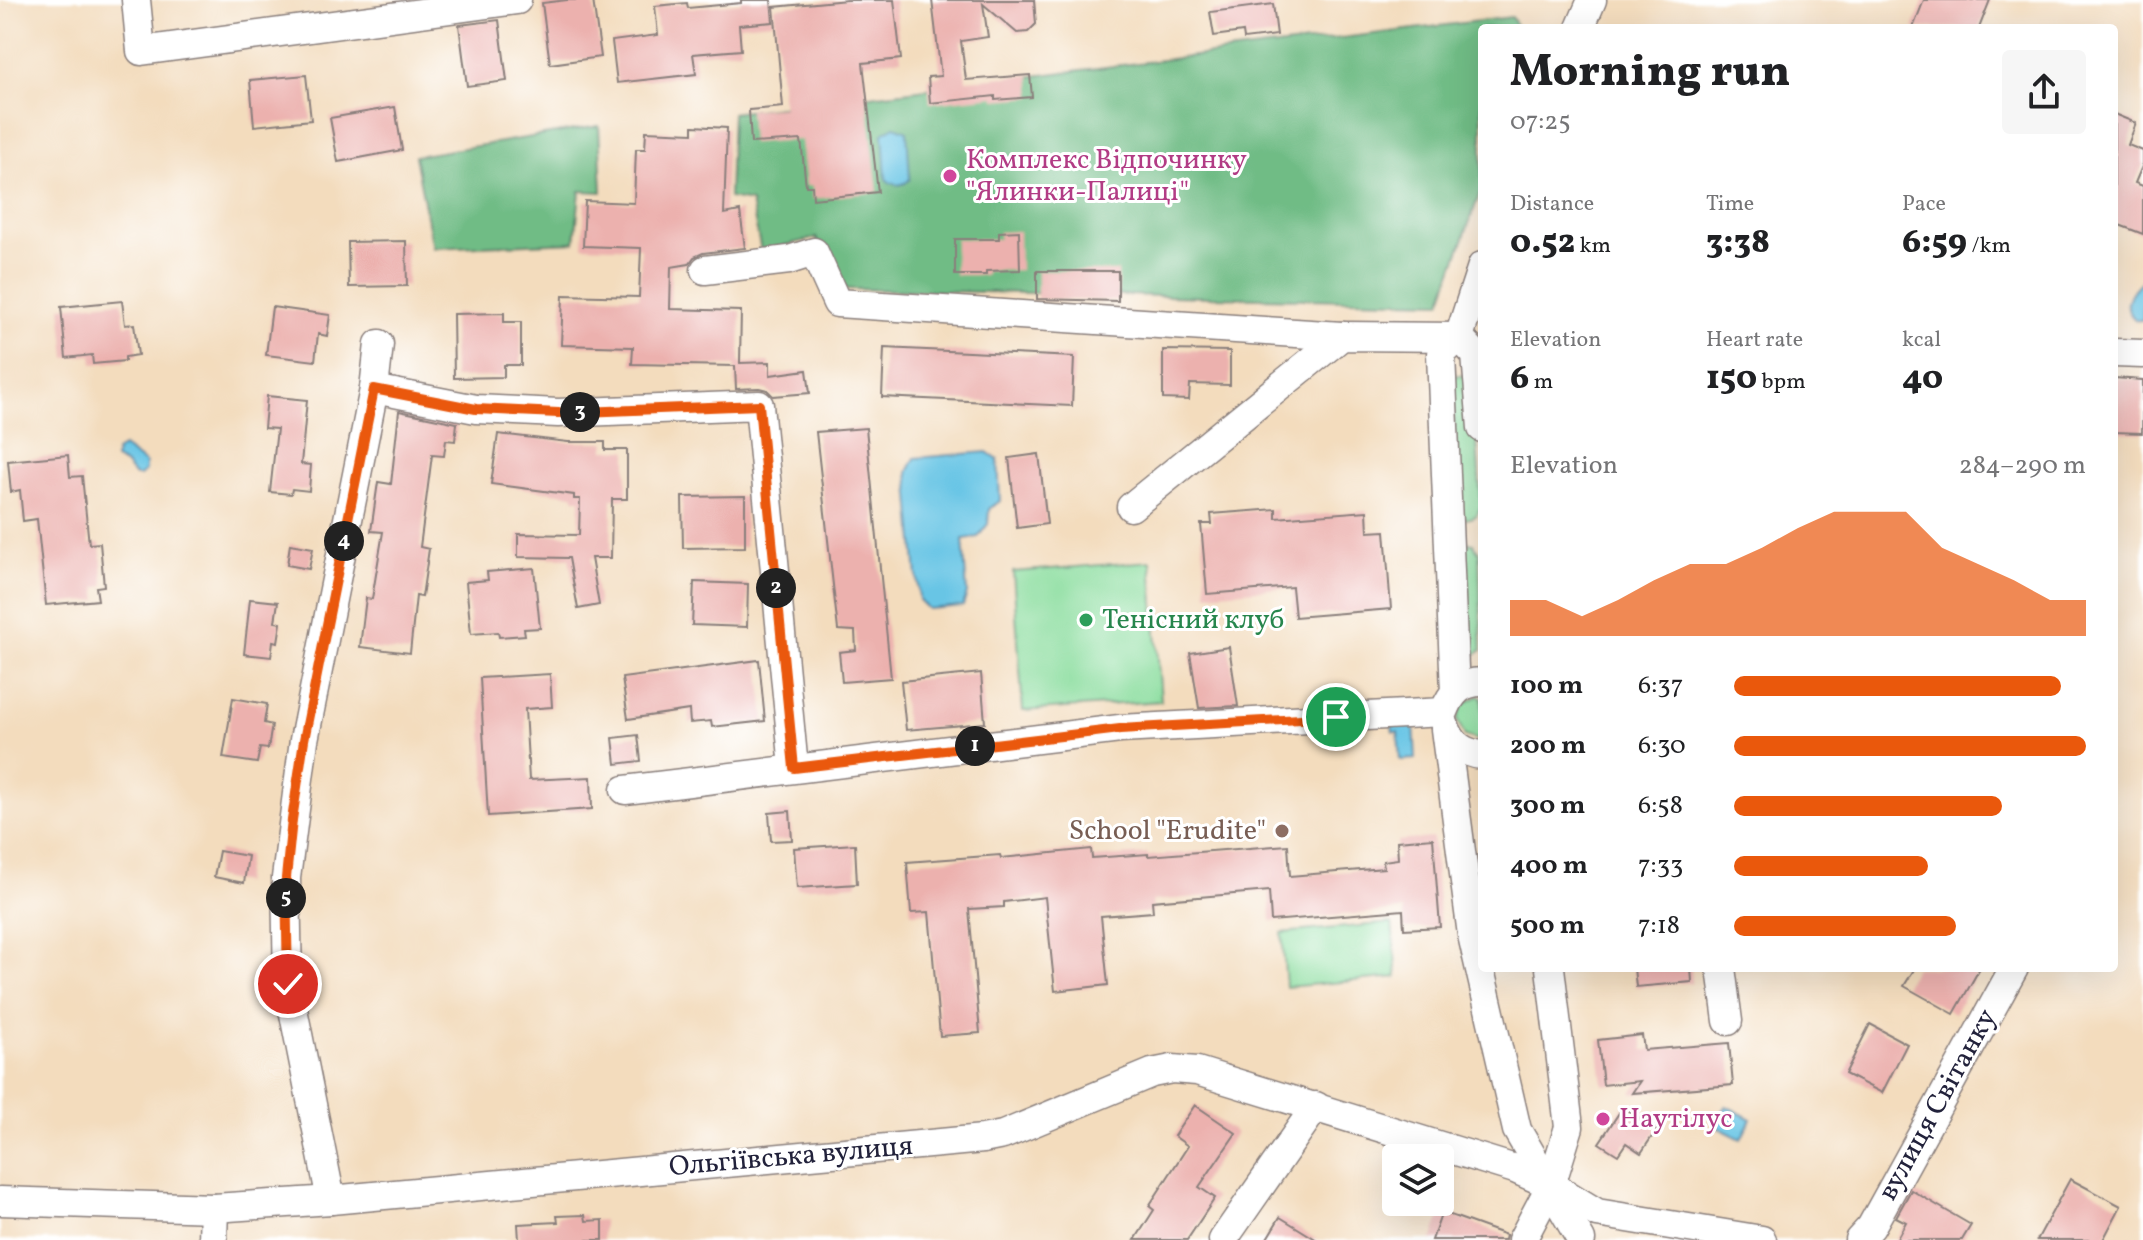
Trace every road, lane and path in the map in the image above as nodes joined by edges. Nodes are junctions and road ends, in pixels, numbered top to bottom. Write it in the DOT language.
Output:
graph roads {
  1 [pos="136,0"];
  2 [pos="517,0"];
  3 [pos="1592,0"];
  4 [pos="1582,24"];
  5 [pos="705,270"];
  6 [pos="1478,278"];
  7 [pos="1342,336"];
  8 [pos="1459,337"];
  9 [pos="379,344"];
  10 [pos="2118,353"];
  11 [pos="2143,354"];
  12 [pos="1478,379"];
  13 [pos="374,389"];
  14 [pos="1131,507"];
  15 [pos="1463,714"];
  16 [pos="794,768"];
  17 [pos="625,790"];
  18 [pos="1478,963"];
  19 [pos="1480,972"];
  20 [pos="1550,972"];
  21 [pos="1722,972"];
  22 [pos="2012,972"];
  23 [pos="1728,1021"];
  24 [pos="1316,1106"];
  25 [pos="1551,1185"];
  26 [pos="331,1200"];
  27 [pos="0,1201"];
  28 [pos="214,1208"];
  29 [pos="213,1240"];
  30 [pos="1223,1240"];
  31 [pos="1522,1240"];
  32 [pos="1581,1240"];
  33 [pos="1762,1240"];
  34 [pos="1859,1240"];
  1 -- 2 [label="street"];
  3 -- 4 [label="street"];
  5 -- 7 [label="street"];
  6 -- 8 [label="street"];
  7 -- 8 [label="street"];
  7 -- 14 [label="street"];
  8 -- 12 [label="street"];
  8 -- 15 [label="street"];
  9 -- 13 [label="street"];
  10 -- 11 [label="street"];
  13 -- 16 [label="street"];
  13 -- 26 [label="street"];
  15 -- 16 [label="street"];
  15 -- 18 [label="street"];
  16 -- 17 [label="street"];
  19 -- 25 [label="street"];
  20 -- 25 [label="street"];
  21 -- 23 [label="street"];
  22 -- 34 [label="street, вулиця Світанку"];
  24 -- 25 [label="street, Ольгіївська вулиця"];
  24 -- 26 [label="street, Ольгіївська вулиця"];
  24 -- 30 [label="street"];
  25 -- 31 [label="street"];
  25 -- 32 [label="street"];
  25 -- 33 [label="street"];
  26 -- 28 [label="street, Ольгіївська вулиця"];
  27 -- 28 [label="street, Ольгіївська вулиця"];
  28 -- 29 [label="street"];
}
